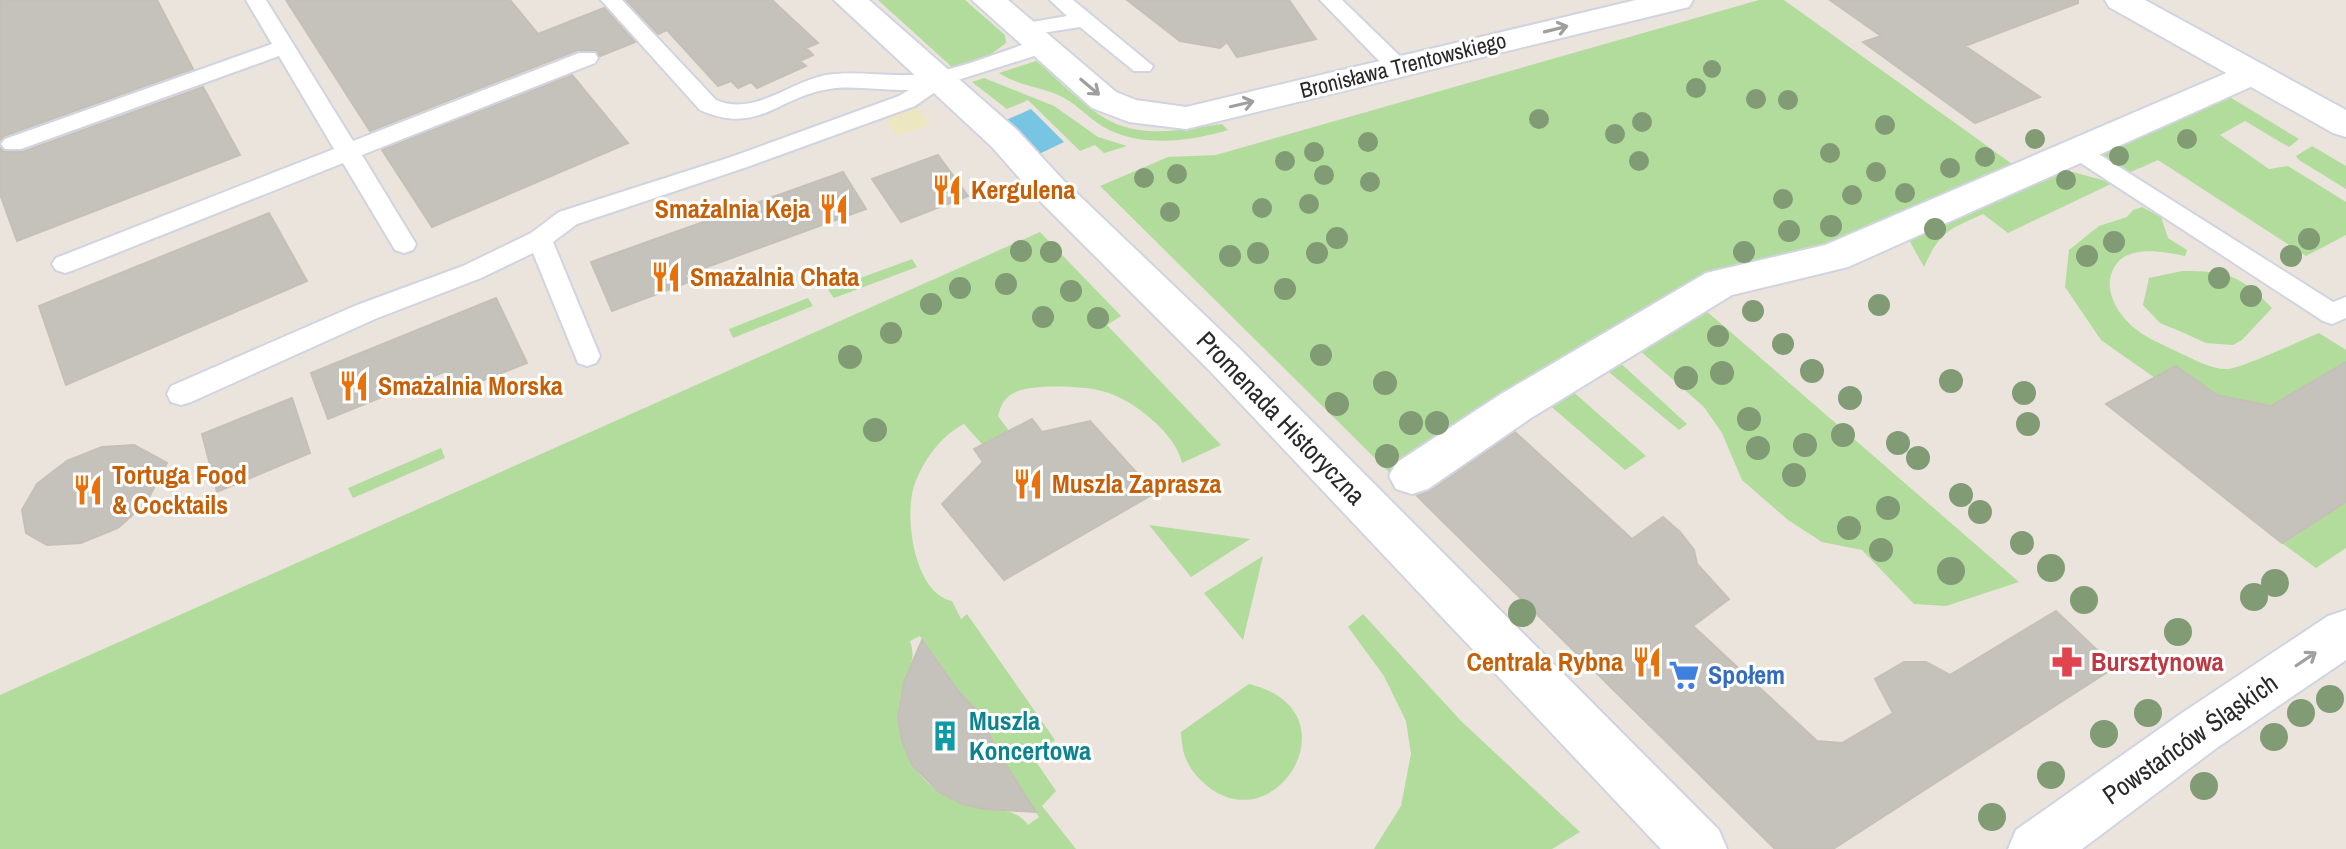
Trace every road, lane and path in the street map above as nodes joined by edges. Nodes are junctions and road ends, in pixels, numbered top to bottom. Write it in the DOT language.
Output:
graph roads {
  1 [pos="256,0"];
  2 [pos="611,0"];
  3 [pos="850,0"];
  4 [pos="988,0"];
  5 [pos="1060,0"];
  6 [pos="1330,0"];
  7 [pos="1677,0"];
  8 [pos="2121,0"];
  9 [pos="1629,5"];
  10 [pos="1084,20"];
  11 [pos="1032,38"];
  12 [pos="285,47"];
  13 [pos="587,58"];
  14 [pos="1142,66"];
  15 [pos="1398,67"];
  16 [pos="2252,73"];
  17 [pos="940,79"];
  18 [pos="2346,125"];
  19 [pos="13,144"];
  20 [pos="2078,151"];
  21 [pos="348,152"];
  22 [pos="540,239"];
  23 [pos="404,244"];
  24 [pos="65,264"];
  25 [pos="2346,307"];
  26 [pos="587,356"];
  27 [pos="181,394"];
  28 [pos="1412,476"];
  29 [pos="2346,632"];
  30 [pos="1699,849"];
  31 [pos="2036,849"];
  1 -- 12 [label="lane"];
  2 -- 17 [label="lane"];
  3 -- 17 [label="street, Promenada Historyczna"];
  4 -- 11 [label="street"];
  5 -- 10 [label="lane"];
  6 -- 15 [label="lane"];
  7 -- 9 [label="street, Bronisława Trentowskiego"];
  8 -- 16 [label="street"];
  15 -- 9 [label="street, Bronisława Trentowskiego, one-way"];
  10 -- 11 [label="lane"];
  10 -- 14 [label="lane"];
  11 -- 15 [label="street, Bronisława Trentowskiego, one-way"];
  11 -- 17 [label="lane"];
  12 -- 19 [label="lane"];
  12 -- 21 [label="lane"];
  13 -- 21 [label="lane"];
  16 -- 18 [label="street"];
  16 -- 20 [label="street"];
  17 -- 22 [label="lane"];
  17 -- 30 [label="street, Promenada Historyczna"];
  20 -- 25 [label="lane"];
  20 -- 28 [label="street"];
  21 -- 23 [label="lane"];
  21 -- 24 [label="lane"];
  22 -- 26 [label="lane"];
  22 -- 27 [label="lane"];
  31 -- 29 [label="street, Powstańców Śląskich, one-way"];
}
